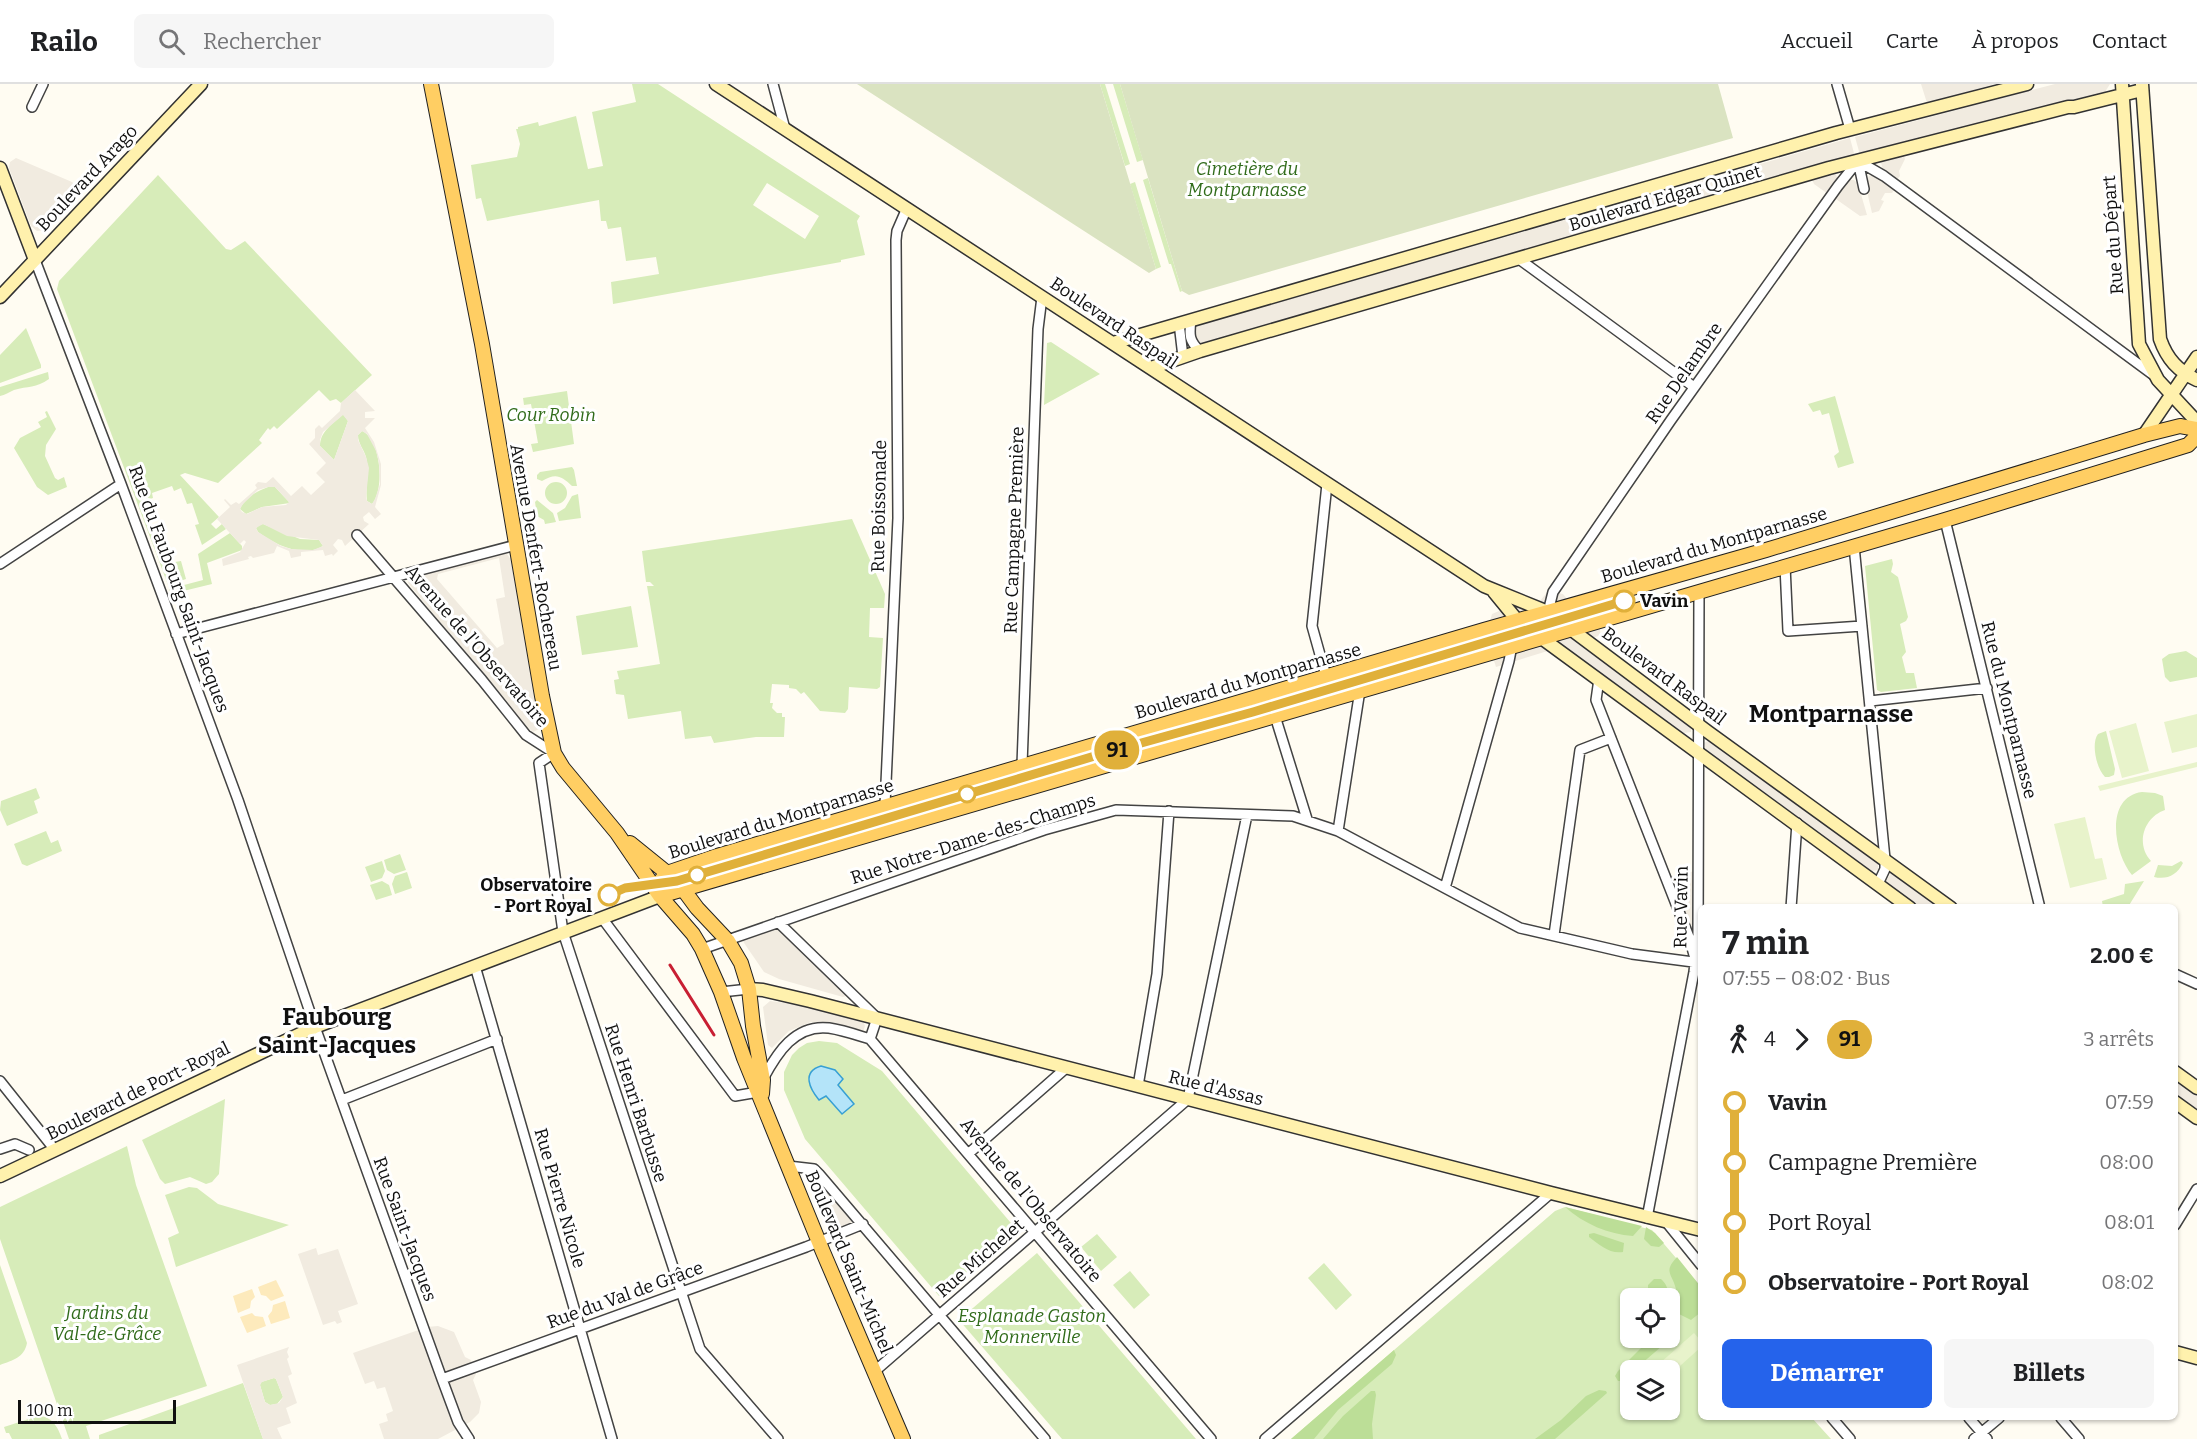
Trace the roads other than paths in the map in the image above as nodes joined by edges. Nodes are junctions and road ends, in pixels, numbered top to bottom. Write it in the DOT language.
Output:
graph roads {
  1 [pos="43,84"];
  2 [pos="201,84"];
  3 [pos="431,84"];
  4 [pos="716,84"];
  5 [pos="773,84"];
  6 [pos="1838,84"];
  7 [pos="2027,84"];
  8 [pos="2002,87"];
  9 [pos="2142,87"];
  10 [pos="2122,89"];
  11 [pos="32,106"];
  12 [pos="785,129"];
  13 [pos="1850,129"];
  14 [pos="1858,160"];
  15 [pos="0,169"];
  16 [pos="1864,189"];
  17 [pos="907,208"];
  18 [pos="1519,259"];
  19 [pos="35,260"];
  20 [pos="0,297"];
  21 [pos="1042,297"];
  22 [pos="1185,322"];
  23 [pos="1113,343"];
  24 [pos="1200,351"];
  25 [pos="1183,357"];
  26 [pos="2197,357"];
  27 [pos="1151,368"];
  28 [pos="2191,377"];
  29 [pos="2158,380"];
  30 [pos="1694,387"];
  31 [pos="2172,395"];
  32 [pos="2197,423"];
  33 [pos="2197,429"];
  34 [pos="2144,435"];
  35 [pos="2197,436"];
  36 [pos="121,484"];
  37 [pos="1328,484"];
  38 [pos="1940,496"];
  39 [pos="1946,520"];
  40 [pos="357,535"];
  41 [pos="516,545"];
  42 [pos="1854,546"];
  43 [pos="0,564"];
  44 [pos="1785,566"];
  45 [pos="393,576"];
  46 [pos="1493,591"];
  47 [pos="1699,591"];
  48 [pos="1548,612"];
  49 [pos="1517,620"];
  50 [pos="1862,626"];
  51 [pos="1571,629"];
  52 [pos="176,634"];
  53 [pos="1542,638"];
  54 [pos="1513,646"];
  55 [pos="1326,676"];
  56 [pos="1599,679"];
  57 [pos="1987,688"];
  58 [pos="1360,690"];
  59 [pos="1870,701"];
  60 [pos="1275,716"];
  61 [pos="1698,724"];
  62 [pos="1611,738"];
  63 [pos="1699,751"];
  64 [pos="554,753"];
  65 [pos="1022,765"];
  66 [pos="885,805"];
  67 [pos="1169,811"];
  68 [pos="1247,815"];
  69 [pos="1307,819"];
  70 [pos="1797,823"];
  71 [pos="1338,831"];
  72 [pos="617,833"];
  73 [pos="1885,859"];
  74 [pos="667,873"];
  75 [pos="1878,884"];
  76 [pos="1445,888"];
  77 [pos="685,890"];
  78 [pos="660,896"];
  79 [pos="1699,904"];
  80 [pos="1791,904"];
  81 [pos="1905,904"];
  82 [pos="1947,904"];
  83 [pos="2039,904"];
  84 [pos="602,918"];
  85 [pos="778,922"];
  86 [pos="563,932"];
  87 [pos="1554,935"];
  88 [pos="728,941"];
  89 [pos="702,949"];
  90 [pos="1698,963"];
  91 [pos="475,966"];
  92 [pos="2178,975"];
  93 [pos="2197,984"];
  94 [pos="749,989"];
  95 [pos="721,992"];
  96 [pos="877,1018"];
  97 [pos="315,1027"];
  98 [pos="497,1039"];
  99 [pos="870,1039"];
  100 [pos="1066,1068"];
  101 [pos="2178,1074"];
  102 [pos="0,1081"];
  103 [pos="1138,1086"];
  104 [pos="2197,1088"];
  105 [pos="761,1090"];
  106 [pos="342,1100"];
  107 [pos="1188,1100"];
  108 [pos="2178,1104"];
  109 [pos="2197,1118"];
  110 [pos="0,1149"];
  111 [pos="29,1150"];
  112 [pos="55,1150"];
  113 [pos="968,1154"];
  114 [pos="788,1166"];
  115 [pos="0,1176"];
  116 [pos="2197,1189"];
  117 [pos="1551,1193"];
  118 [pos="1647,1218"];
  119 [pos="2178,1220"];
  120 [pos="1667,1223"];
  121 [pos="863,1224"];
  122 [pos="1698,1229"];
  123 [pos="1035,1232"];
  124 [pos="819,1242"];
  125 [pos="1698,1261"];
  126 [pos="681,1293"];
  127 [pos="940,1315"];
  128 [pos="580,1329"];
  129 [pos="2178,1353"];
  130 [pos="2197,1358"];
  131 [pos="875,1371"];
  132 [pos="441,1379"];
  133 [pos="1834,1420"];
  134 [pos="1970,1420"];
  135 [pos="1997,1420"];
  136 [pos="2063,1420"];
  137 [pos="1040,1437"];
  138 [pos="1981,1437"];
  139 [pos="469,1439"];
  140 [pos="612,1439"];
  141 [pos="778,1439"];
  142 [pos="903,1439"];
  143 [pos="1211,1439"];
  144 [pos="1265,1439"];
  145 [pos="1851,1439"];
  146 [pos="2079,1439"];
  1 -- 11 [label="street"];
  2 -- 19 [label="main road, Boulevard Arago"];
  3 -- 41 [label="main road, Avenue Denfert-Rochereau"];
  4 -- 12 [label="main road, Boulevard Raspail"];
  5 -- 12 [label="street"];
  6 -- 13 [label="street"];
  7 -- 8 [label="main road, Boulevard Edgar Quinet"];
  8 -- 13 [label="main road, Boulevard Edgar Quinet"];
  9 -- 10 [label="main road, Boulevard Edgar Quinet"];
  9 -- 28 [label="main road"];
  10 -- 14 [label="main road, Boulevard Edgar Quinet"];
  10 -- 29 [label="main road, Rue du Départ"];
  12 -- 17 [label="main road, Boulevard Raspail"];
  13 -- 22 [label="main road, Boulevard Edgar Quinet"];
  14 -- 16 [label="street"];
  14 -- 18 [label="main road, Boulevard Edgar Quinet"];
  14 -- 29 [label="street"];
  14 -- 30 [label="street, Rue Delambre"];
  15 -- 19 [label="main road, Rue du Faubourg Saint-Jacques"];
  17 -- 21 [label="main road, Boulevard Raspail"];
  17 -- 66 [label="street, Rue Boissonade"];
  18 -- 24 [label="main road, Boulevard Edgar Quinet"];
  18 -- 30 [label="street"];
  19 -- 20 [label="main road, Boulevard Arago"];
  19 -- 36 [label="street, Rue du Faubourg Saint-Jacques"];
  21 -- 23 [label="main road, Boulevard Raspail"];
  21 -- 65 [label="street, Rue Campagne Première"];
  22 -- 23 [label="main road, Boulevard Edgar Quinet"];
  22 -- 24 [label="street"];
  22 -- 25 [label="street"];
  23 -- 27 [label="main road, Boulevard Raspail"];
  24 -- 25 [label="main road, Boulevard Edgar Quinet"];
  25 -- 27 [label="main road, Boulevard Edgar Quinet"];
  26 -- 28 [label="main road"];
  27 -- 37 [label="main road, Boulevard Raspail"];
  28 -- 31 [label="main road"];
  29 -- 31 [label="main road, Rue du Départ"];
  30 -- 48 [label="street, Rue Delambre"];
  31 -- 32 [label="main road, Rue du Départ"];
  31 -- 34 [label="main road"];
  33 -- 34 [label="main road, Boulevard du Montparnasse"];
  34 -- 38 [label="main road, Boulevard du Montparnasse"];
  35 -- 39 [label="main road"];
  36 -- 43 [label="street"];
  36 -- 52 [label="street, Rue du Faubourg Saint-Jacques"];
  37 -- 46 [label="main road, Boulevard Raspail"];
  37 -- 55 [label="street"];
  38 -- 39 [label="main road"];
  38 -- 48 [label="main road, Boulevard du Montparnasse"];
  39 -- 42 [label="main road"];
  39 -- 57 [label="street, Rue du Montparnasse"];
  40 -- 45 [label="street, Avenue de l'Observatoire"];
  41 -- 45 [label="street"];
  41 -- 64 [label="main road, Avenue Denfert-Rochereau"];
  42 -- 44 [label="main road"];
  42 -- 50 [label="street"];
  44 -- 47 [label="main road"];
  44 -- 50 [label="street"];
  45 -- 52 [label="street"];
  45 -- 64 [label="street, Avenue de l'Observatoire"];
  46 -- 48 [label="main road, Boulevard Raspail"];
  46 -- 49 [label="main road, Boulevard Raspail"];
  47 -- 51 [label="main road"];
  47 -- 61 [label="street, Rue Vavin"];
  48 -- 49 [label="main road, Boulevard du Montparnasse"];
  48 -- 51 [label="main road, Boulevard Raspail"];
  49 -- 53 [label="main road, Boulevard Raspail"];
  49 -- 54 [label="street"];
  49 -- 55 [label="main road, Boulevard du Montparnasse"];
  50 -- 59 [label="street"];
  51 -- 53 [label="main road"];
  51 -- 61 [label="main road, Boulevard Raspail"];
  52 -- 97 [label="street, Rue du Faubourg Saint-Jacques"];
  53 -- 54 [label="main road"];
  53 -- 56 [label="main road, Boulevard Raspail"];
  54 -- 58 [label="main road"];
  54 -- 76 [label="street"];
  55 -- 65 [label="main road, Boulevard du Montparnasse"];
  56 -- 62 [label="street"];
  56 -- 63 [label="main road, Boulevard Raspail"];
  57 -- 59 [label="street"];
  57 -- 83 [label="street, Rue du Montparnasse"];
  58 -- 60 [label="main road"];
  58 -- 71 [label="street"];
  59 -- 73 [label="street"];
  60 -- 69 [label="street"];
  60 -- 77 [label="main road"];
  61 -- 63 [label="street, Rue Vavin"];
  61 -- 73 [label="main road, Boulevard Raspail"];
  62 -- 87 [label="street"];
  62 -- 90 [label="street"];
  63 -- 70 [label="main road, Boulevard Raspail"];
  63 -- 79 [label="street, Rue Vavin"];
  64 -- 72 [label="main road, Avenue de l'Observatoire"];
  64 -- 86 [label="street, Rue Henri Barbusse"];
  65 -- 66 [label="main road, Boulevard du Montparnasse"];
  66 -- 74 [label="main road, Boulevard du Montparnasse"];
  67 -- 68 [label="street, Rue Notre-Dame-des-Champs"];
  67 -- 85 [label="street, Rue Notre-Dame-des-Champs"];
  67 -- 103 [label="street"];
  68 -- 69 [label="street, Rue Notre-Dame-des-Champs"];
  68 -- 107 [label="street"];
  69 -- 71 [label="street, Rue Notre-Dame-des-Champs"];
  70 -- 75 [label="main road, Boulevard Raspail"];
  70 -- 80 [label="street"];
  71 -- 76 [label="street, Rue Notre-Dame-des-Champs"];
  72 -- 74 [label="main road, Avenue de l'Observatoire"];
  72 -- 78 [label="main road, Avenue de l'Observatoire"];
  73 -- 75 [label="street"];
  73 -- 82 [label="main road, Boulevard Raspail"];
  74 -- 77 [label="main road, Avenue de l'Observatoire"];
  74 -- 78 [label="main road, Boulevard du Montparnasse"];
  75 -- 81 [label="main road, Boulevard Raspail"];
  76 -- 87 [label="street, Rue Notre-Dame-des-Champs"];
  77 -- 78 [label="main road"];
  77 -- 88 [label="main road, Avenue de l'Observatoire"];
  78 -- 84 [label="main road, Boulevard de Port-Royal"];
  78 -- 89 [label="main road, Avenue de l'Observatoire"];
  84 -- 86 [label="main road, Boulevard de Port-Royal"];
  84 -- 105 [label="street"];
  85 -- 88 [label="street, Rue Notre-Dame-des-Champs"];
  85 -- 96 [label="street"];
  86 -- 91 [label="main road, Boulevard de Port-Royal"];
  86 -- 126 [label="street, Rue Henri Barbusse"];
  87 -- 90 [label="street, Rue Notre-Dame-des-Champs"];
  88 -- 89 [label="street, Rue Notre-Dame-des-Champs"];
  88 -- 94 [label="main road, Avenue de l'Observatoire"];
  89 -- 95 [label="main road, Avenue de l'Observatoire"];
  90 -- 118 [label="street, Rue Vavin"];
  91 -- 97 [label="main road, Boulevard de Port-Royal"];
  91 -- 98 [label="street, Rue Pierre Nicole"];
  92 -- 93 [label="street"];
  94 -- 95 [label="street, Rue d'Assas"];
  94 -- 96 [label="main road, Rue d'Assas"];
  94 -- 105 [label="main road, Avenue de l'Observatoire"];
  95 -- 105 [label="main road, Avenue de l'Observatoire"];
  96 -- 99 [label="street"];
  96 -- 100 [label="main road, Rue d'Assas"];
  97 -- 106 [label="street, Rue Saint-Jacques"];
  97 -- 112 [label="main road, Boulevard de Port-Royal"];
  98 -- 106 [label="street"];
  98 -- 128 [label="street, Rue Pierre Nicole"];
  99 -- 105 [label="street"];
  99 -- 113 [label="street, Avenue de l'Observatoire"];
  100 -- 103 [label="main road, Rue d'Assas"];
  100 -- 113 [label="street"];
  101 -- 104 [label="main road"];
  102 -- 112 [label="street"];
  103 -- 107 [label="main road, Rue d'Assas"];
  105 -- 114 [label="main road, Boulevard Saint-Michel"];
  106 -- 132 [label="street, Rue Saint-Jacques"];
  107 -- 117 [label="main road, Rue d'Assas"];
  107 -- 123 [label="street, Rue Michelet"];
  108 -- 109 [label="main road"];
  110 -- 111 [label="street, Boulevard de Port-Royal"];
  112 -- 115 [label="main road, Boulevard de Port-Royal"];
  113 -- 123 [label="street, Avenue de l'Observatoire"];
  114 -- 121 [label="street"];
  114 -- 124 [label="main road, Boulevard Saint-Michel"];
  116 -- 119 [label="street"];
  117 -- 118 [label="main road, Rue d'Assas"];
  117 -- 144 [label="street"];
  118 -- 120 [label="main road, Rue d'Assas"];
  120 -- 122 [label="main road, Rue d'Assas"];
  120 -- 125 [label="street"];
  121 -- 124 [label="street, Rue du Val de Grâce"];
  121 -- 127 [label="street"];
  123 -- 127 [label="street, Rue Michelet"];
  123 -- 143 [label="street, Avenue de l'Observatoire"];
  124 -- 126 [label="street, Rue du Val de Grâce"];
  124 -- 131 [label="main road, Boulevard Saint-Michel"];
  126 -- 128 [label="street, Rue du Val de Grâce"];
  126 -- 141 [label="street, Rue Henri Barbusse"];
  127 -- 131 [label="street, Rue Michelet"];
  127 -- 137 [label="street"];
  128 -- 132 [label="street, Rue du Val de Grâce"];
  128 -- 140 [label="street, Rue Pierre Nicole"];
  129 -- 130 [label="main road"];
  131 -- 142 [label="main road, Boulevard Saint-Michel"];
  132 -- 139 [label="street, Rue Saint-Jacques"];
  133 -- 145 [label="street"];
  134 -- 138 [label="street"];
  135 -- 138 [label="street"];
  136 -- 146 [label="street"];
}
